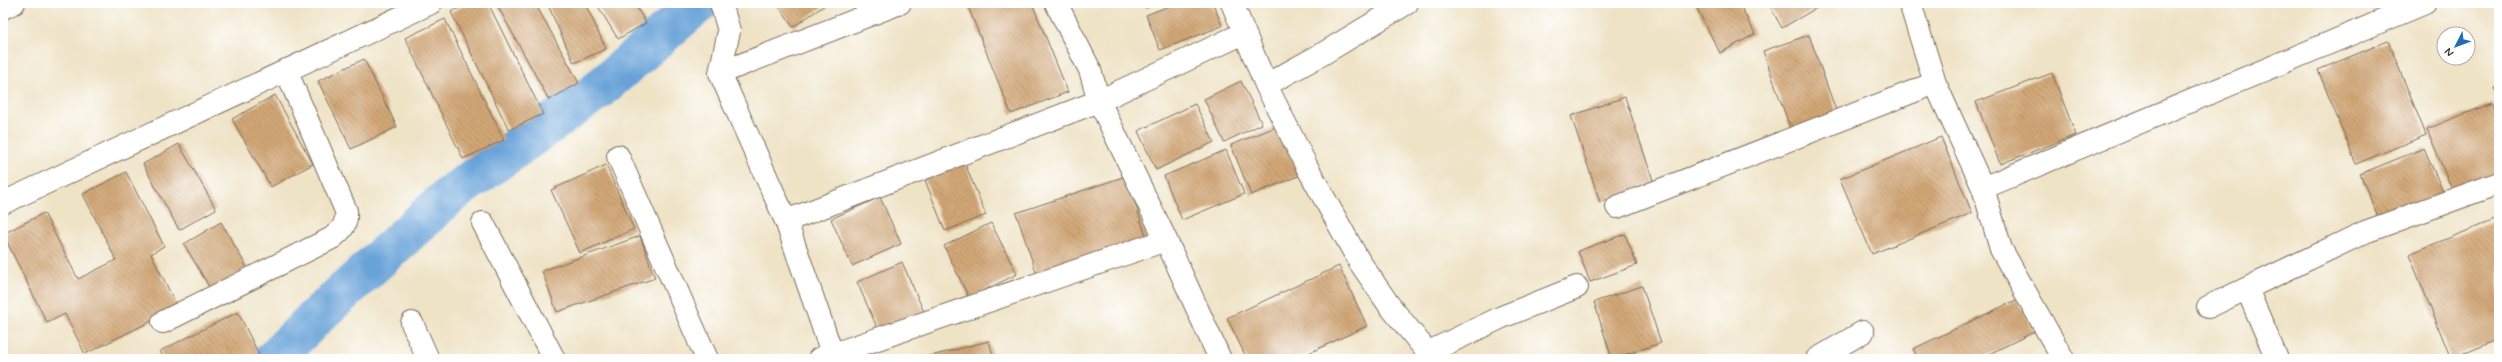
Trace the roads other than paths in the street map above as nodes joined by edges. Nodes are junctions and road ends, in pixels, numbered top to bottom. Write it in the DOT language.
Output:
graph roads {
  1 [pos="14,3"];
  2 [pos="431,3"];
  3 [pos="722,3"];
  4 [pos="900,3"];
  5 [pos="1056,3"];
  6 [pos="1232,3"];
  7 [pos="1407,3"];
  8 [pos="1910,3"];
  9 [pos="2425,3"];
  10 [pos="3,8"];
  11 [pos="1244,33"];
  12 [pos="286,70"];
  13 [pos="720,73"];
  14 [pos="1935,83"];
  15 [pos="1266,85"];
  16 [pos="1099,101"];
  17 [pos="618,156"];
  18 [pos="2499,183"];
  19 [pos="1983,188"];
  20 [pos="3,203"];
  21 [pos="1618,207"];
  22 [pos="786,221"];
  23 [pos="483,223"];
  24 [pos="1166,240"];
  25 [pos="1578,286"];
  26 [pos="2247,289"];
  27 [pos="2208,307"];
  28 [pos="163,322"];
  29 [pos="412,323"];
  30 [pos="1863,332"];
  31 [pos="1431,356"];
  32 [pos="828,358"];
  33 [pos="428,359"];
  34 [pos="554,359"];
  35 [pos="707,359"];
  36 [pos="1220,359"];
  37 [pos="1817,359"];
  38 [pos="2063,359"];
  39 [pos="2277,359"];
  1 -- 10 [label="street"];
  2 -- 12 [label="street"];
  3 -- 13 [label="street"];
  4 -- 13 [label="street"];
  5 -- 16 [label="street"];
  6 -- 11 [label="street"];
  7 -- 15 [label="street"];
  8 -- 14 [label="street"];
  9 -- 19 [label="street"];
  11 -- 15 [label="street"];
  11 -- 16 [label="street"];
  12 -- 20 [label="street"];
  12 -- 28 [label="street"];
  13 -- 22 [label="street"];
  14 -- 19 [label="street"];
  14 -- 21 [label="street"];
  15 -- 31 [label="street"];
  16 -- 22 [label="street"];
  16 -- 24 [label="street"];
  17 -- 35 [label="street"];
  18 -- 26 [label="street"];
  19 -- 38 [label="street"];
  22 -- 32 [label="street"];
  23 -- 34 [label="street"];
  24 -- 32 [label="street"];
  24 -- 36 [label="street"];
  25 -- 31 [label="street"];
  26 -- 27 [label="street"];
  26 -- 39 [label="street"];
  29 -- 33 [label="street"];
  30 -- 37 [label="street"];
}
